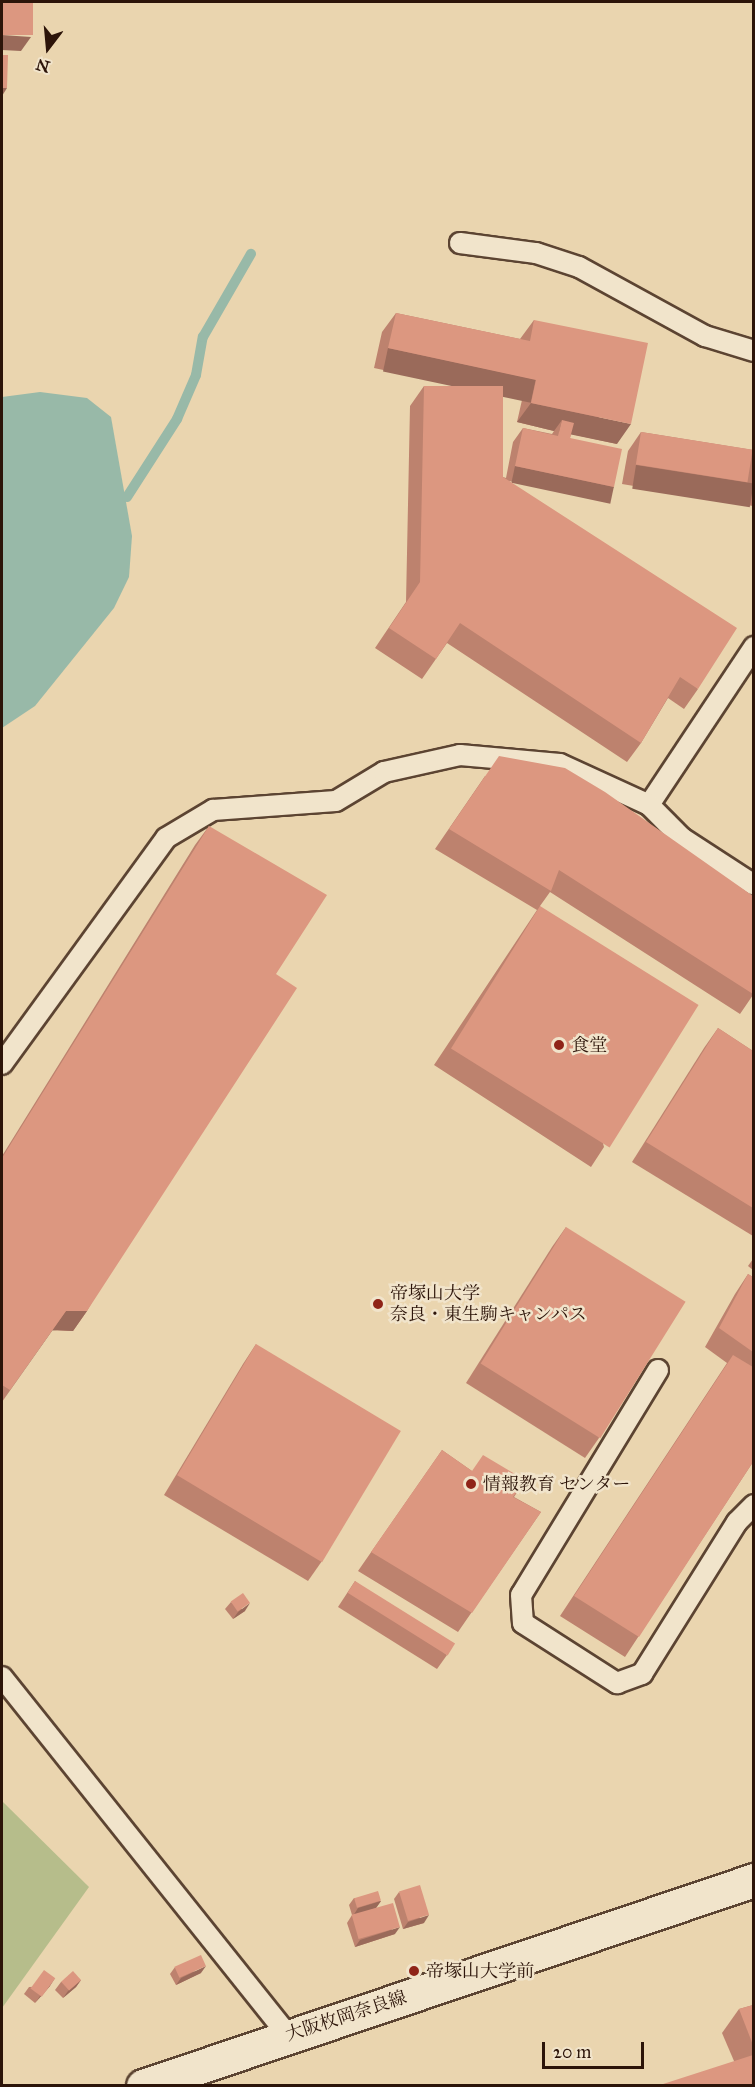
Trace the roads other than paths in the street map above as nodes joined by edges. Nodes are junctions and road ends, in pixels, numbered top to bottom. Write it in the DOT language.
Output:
graph roads {
  1 [pos="460,243"];
  2 [pos="753,351"];
  3 [pos="753,647"];
  4 [pos="649,805"];
  5 [pos="753,885"];
  6 [pos="2,1064"];
  7 [pos="658,1370"];
  8 [pos="753,1505"];
  9 [pos="2,1677"];
  10 [pos="753,1880"];
  11 [pos="288,2035"];
  12 [pos="143,2085"];
  1 -- 2 [label="lane"];
  3 -- 4 [label="lane"];
  4 -- 5 [label="lane"];
  4 -- 6 [label="lane"];
  7 -- 8 [label="lane"];
  9 -- 11 [label="lane"];
  10 -- 11 [label="main road, 大阪枚岡奈良線"];
  11 -- 12 [label="main road, 大阪枚岡奈良線"];
}
